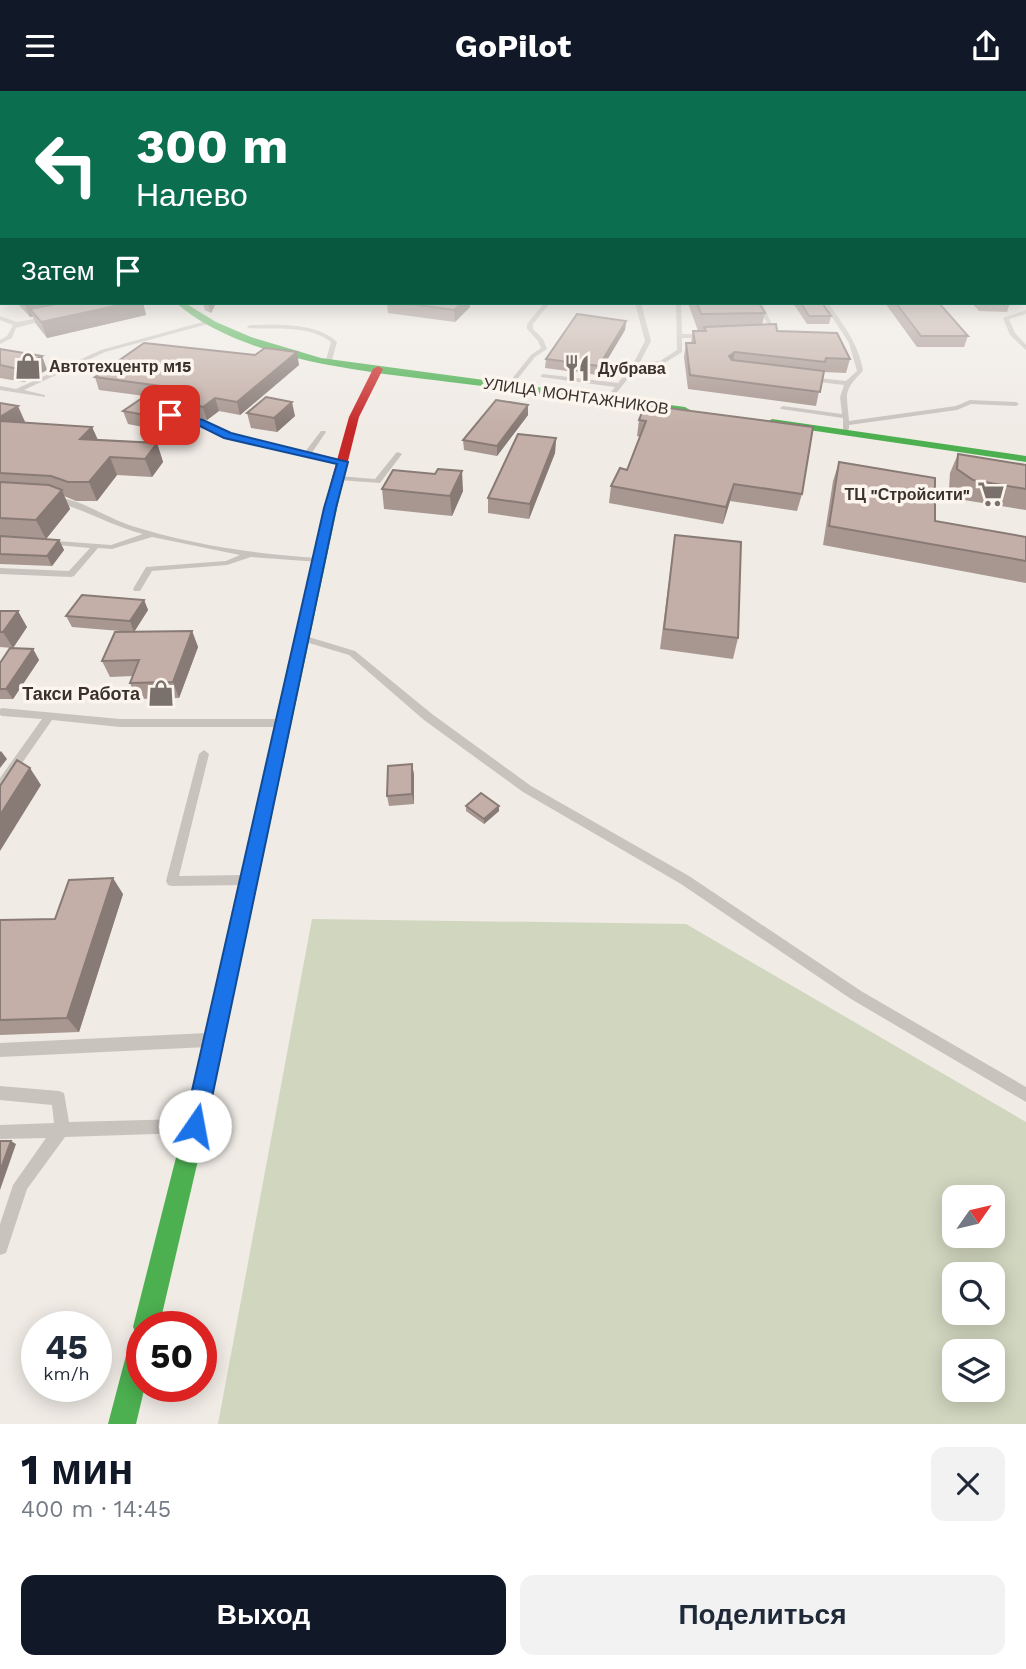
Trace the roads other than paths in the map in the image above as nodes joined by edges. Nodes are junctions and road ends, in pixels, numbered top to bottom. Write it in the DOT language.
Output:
graph roads {
  1 [pos="183,305"];
  2 [pos="545,305"];
  3 [pos="639,305"];
  4 [pos="677,305"];
  5 [pos="760,305"];
  6 [pos="826,305"];
  7 [pos="1026,312"];
  8 [pos="57,316"];
  9 [pos="0,318"];
  10 [pos="206,323"];
  11 [pos="19,324"];
  12 [pos="250,327"];
  13 [pos="716,335"];
  14 [pos="764,335"];
  15 [pos="679,336"];
  16 [pos="0,342"];
  17 [pos="1026,348"];
  18 [pos="329,360"];
  19 [pos="636,363"];
  20 [pos="378,369"];
  21 [pos="543,376"];
  22 [pos="798,378"];
  23 [pos="846,383"];
  24 [pos="617,386"];
  25 [pos="509,387"];
  26 [pos="0,388"];
  27 [pos="18,391"];
  28 [pos="43,396"];
  29 [pos="608,400"];
  30 [pos="1016,404"];
  31 [pos="783,408"];
  32 [pos="701,412"];
  33 [pos="170,415"];
  34 [pos="755,420"];
  35 [pos="846,424"];
  36 [pos="323,432"];
  37 [pos="398,454"];
  38 [pos="307,455"];
  39 [pos="1026,459"];
  40 [pos="340,470"];
  41 [pos="47,499"];
  42 [pos="152,534"];
  43 [pos="41,542"];
  44 [pos="96,546"];
  45 [pos="248,555"];
  46 [pos="319,560"];
  47 [pos="0,571"];
  48 [pos="137,589"];
  49 [pos="302,638"];
  50 [pos="2,712"];
  51 [pos="49,717"];
  52 [pos="285,723"];
  53 [pos="204,754"];
  54 [pos="0,786"];
  55 [pos="250,880"];
  56 [pos="214,1040"];
  57 [pos="0,1050"];
  58 [pos="0,1093"];
  59 [pos="1026,1095"];
  60 [pos="195,1126"];
  61 [pos="62,1129"];
  62 [pos="0,1132"];
  63 [pos="0,1247"];
  64 [pos="150,1311"];
  65 [pos="128,1402"];
  66 [pos="122,1424"];
  1 -- 10 [label="main road, УЛИЦА МОНТАЖНИКОВ"];
  2 -- 25 [label="lane"];
  3 -- 19 [label="lane"];
  4 -- 15 [label="lane"];
  5 -- 14 [label="lane"];
  6 -- 23 [label="lane"];
  7 -- 17 [label="lane"];
  8 -- 11 [label="lane"];
  9 -- 11 [label="lane"];
  10 -- 18 [label="main road, УЛИЦА МОНТАЖНИКОВ"];
  10 -- 27 [label="lane"];
  11 -- 16 [label="lane"];
  12 -- 18 [label="lane"];
  13 -- 15 [label="lane"];
  15 -- 19 [label="lane"];
  18 -- 20 [label="main road, УЛИЦА МОНТАЖНИКОВ"];
  19 -- 24 [label="lane"];
  20 -- 25 [label="main road, УЛИЦА МОНТАЖНИКОВ"];
  20 -- 40 [label="main road"];
  21 -- 24 [label="lane"];
  22 -- 23 [label="lane"];
  23 -- 35 [label="lane"];
  24 -- 29 [label="lane"];
  25 -- 29 [label="main road, УЛИЦА МОНТАЖНИКОВ"];
  26 -- 27 [label="lane"];
  27 -- 28 [label="lane"];
  29 -- 32 [label="main road, УЛИЦА МОНТАЖНИКОВ"];
  30 -- 35 [label="lane"];
  31 -- 35 [label="lane"];
  33 -- 38 [label="lane"];
  34 -- 35 [label="main road"];
  35 -- 39 [label="main road"];
  36 -- 38 [label="lane"];
  37 -- 40 [label="lane"];
  38 -- 40 [label="lane"];
  40 -- 46 [label="main road"];
  41 -- 42 [label="lane"];
  42 -- 44 [label="lane"];
  42 -- 45 [label="lane"];
  43 -- 44 [label="lane"];
  44 -- 47 [label="lane"];
  45 -- 46 [label="lane"];
  45 -- 48 [label="lane"];
  46 -- 49 [label="main road"];
  49 -- 52 [label="main road"];
  49 -- 59 [label="lane"];
  50 -- 51 [label="lane"];
  51 -- 52 [label="lane"];
  51 -- 54 [label="lane"];
  52 -- 55 [label="main road"];
  53 -- 55 [label="lane"];
  55 -- 56 [label="main road"];
  56 -- 57 [label="lane"];
  56 -- 60 [label="main road"];
  58 -- 61 [label="lane"];
  60 -- 61 [label="lane"];
  60 -- 64 [label="main road"];
  61 -- 62 [label="lane"];
  61 -- 63 [label="lane"];
  65 -- 66 [label="main road"];
}
